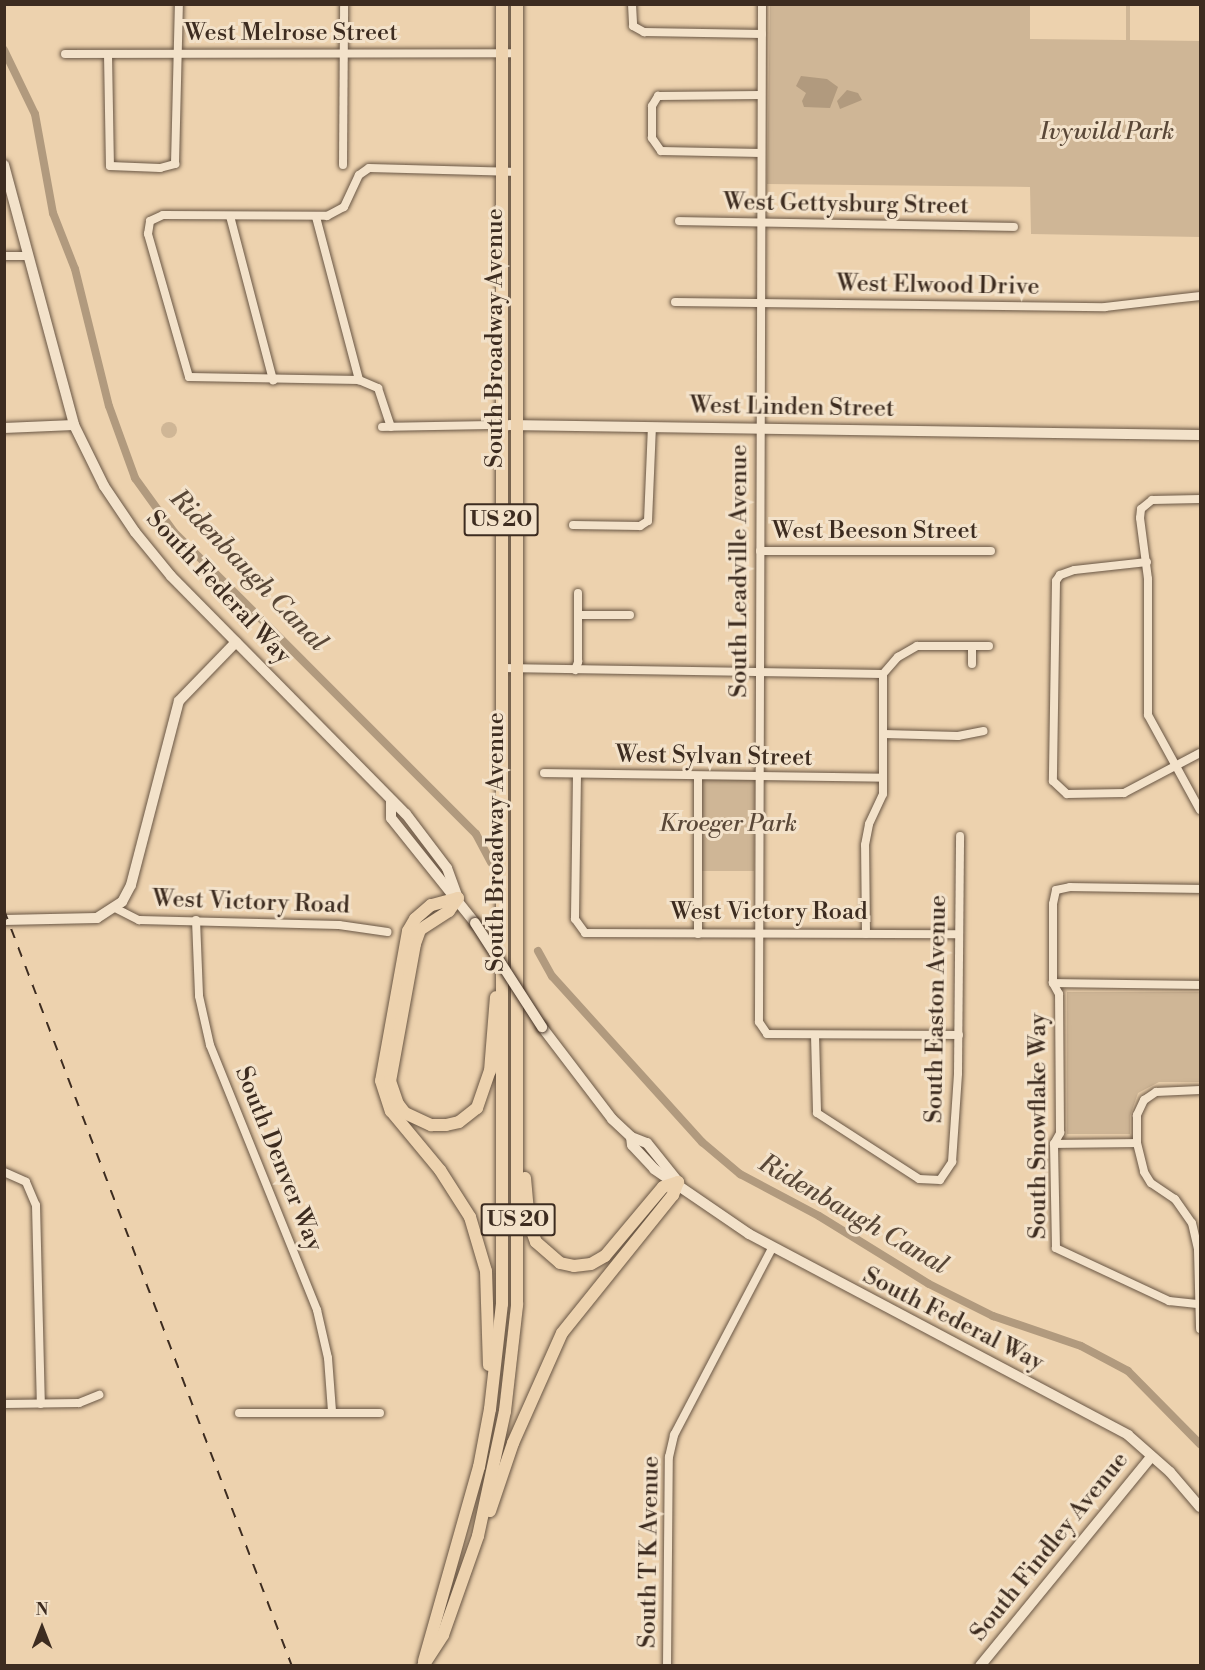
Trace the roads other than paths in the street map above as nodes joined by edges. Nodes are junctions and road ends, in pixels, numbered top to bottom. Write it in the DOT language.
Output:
graph roads {
  1 [pos="179,4"];
  2 [pos="344,4"];
  3 [pos="502,4"];
  4 [pos="517,4"];
  5 [pos="632,4"];
  6 [pos="762,4"];
  7 [pos="762,34"];
  8 [pos="344,53"];
  9 [pos="502,53"];
  10 [pos="517,53"];
  11 [pos="65,54"];
  12 [pos="108,54"];
  13 [pos="179,54"];
  14 [pos="761,95"];
  15 [pos="761,153"];
  16 [pos="4,165"];
  17 [pos="343,165"];
  18 [pos="503,172"];
  19 [pos="518,172"];
  20 [pos="230,216"];
  21 [pos="316,217"];
  22 [pos="679,221"];
  23 [pos="761,223"];
  24 [pos="1014,227"];
  25 [pos="4,256"];
  26 [pos="26,256"];
  27 [pos="1200,296"];
  28 [pos="675,302"];
  29 [pos="760,304"];
  30 [pos="273,380"];
  31 [pos="359,380"];
  32 [pos="74,425"];
  33 [pos="501,425"];
  34 [pos="517,425"];
  35 [pos="652,427"];
  36 [pos="760,427"];
  37 [pos="4,428"];
  38 [pos="1200,435"];
  39 [pos="1200,499"];
  40 [pos="573,525"];
  41 [pos="760,551"];
  42 [pos="991,551"];
  43 [pos="1147,562"];
  44 [pos="578,593"];
  45 [pos="578,615"];
  46 [pos="630,615"];
  47 [pos="236,642"];
  48 [pos="972,646"];
  49 [pos="989,646"];
  50 [pos="972,664"];
  51 [pos="518,667"];
  52 [pos="503,668"];
  53 [pos="575,670"];
  54 [pos="759,672"];
  55 [pos="883,674"];
  56 [pos="984,732"];
  57 [pos="884,734"];
  58 [pos="1200,753"];
  59 [pos="1176,768"];
  60 [pos="544,774"];
  61 [pos="577,774"];
  62 [pos="698,776"];
  63 [pos="759,777"];
  64 [pos="883,778"];
  65 [pos="1200,810"];
  66 [pos="960,836"];
  67 [pos="1200,889"];
  68 [pos="458,898"];
  69 [pos="115,908"];
  70 [pos="4,920"];
  71 [pos="196,920"];
  72 [pos="503,927"];
  73 [pos="387,932"];
  74 [pos="698,934"];
  75 [pos="759,934"];
  76 [pos="866,934"];
  77 [pos="959,934"];
  78 [pos="1053,983"];
  79 [pos="1200,985"];
  80 [pos="815,1035"];
  81 [pos="959,1035"];
  82 [pos="1200,1090"];
  83 [pos="518,1132"];
  84 [pos="1137,1143"];
  85 [pos="1054,1144"];
  86 [pos="4,1172"];
  87 [pos="678,1182"];
  88 [pos="772,1248"];
  89 [pos="1197,1304"];
  90 [pos="1200,1329"];
  91 [pos="99,1395"];
  92 [pos="4,1404"];
  93 [pos="41,1404"];
  94 [pos="490,1409"];
  95 [pos="332,1411"];
  96 [pos="239,1413"];
  97 [pos="380,1413"];
  98 [pos="1152,1456"];
  99 [pos="1200,1507"];
  100 [pos="478,1536"];
  101 [pos="423,1665"];
  102 [pos="667,1665"];
  103 [pos="980,1665"];
  1 -- 13 [label="street"];
  2 -- 8 [label="street"];
  3 -- 9 [label="main road, South Broadway Avenue / US 20"];
  4 -- 10 [label="main road, South Broadway Avenue / US 20"];
  5 -- 7 [label="street"];
  6 -- 7 [label="street, South Leadville Avenue"];
  7 -- 14 [label="street, South Leadville Avenue"];
  8 -- 9 [label="street, West Melrose Street"];
  8 -- 13 [label="street, West Melrose Street"];
  8 -- 17 [label="street"];
  9 -- 10 [label="street, West Melrose Street"];
  9 -- 18 [label="main road, South Broadway Avenue / US 20"];
  10 -- 19 [label="main road, South Broadway Avenue / US 20"];
  11 -- 12 [label="street, West Melrose Street"];
  12 -- 13 [label="street, West Melrose Street"];
  12 -- 13 [label="street"];
  14 -- 15 [label="street, South Leadville Avenue"];
  14 -- 15 [label="street"];
  15 -- 23 [label="street, South Leadville Avenue"];
  16 -- 26 [label="main road, South Federal Way"];
  18 -- 19 [label="street"];
  18 -- 21 [label="street"];
  18 -- 33 [label="main road, South Broadway Avenue / US 20"];
  19 -- 34 [label="main road, South Broadway Avenue / US 20"];
  20 -- 21 [label="street"];
  20 -- 30 [label="street"];
  20 -- 30 [label="street"];
  21 -- 31 [label="street"];
  22 -- 23 [label="street, West Gettysburg Street"];
  23 -- 24 [label="street, West Gettysburg Street"];
  23 -- 29 [label="street, South Leadville Avenue"];
  25 -- 26 [label="street"];
  26 -- 32 [label="main road, South Federal Way"];
  27 -- 29 [label="street, West Elwood Drive"];
  28 -- 29 [label="street, West Elwood Drive"];
  29 -- 36 [label="street, South Leadville Avenue"];
  30 -- 31 [label="street"];
  31 -- 33 [label="street, West Linden Street"];
  32 -- 37 [label="main road"];
  32 -- 47 [label="main road, South Federal Way"];
  33 -- 34 [label="main road, West Linden Street"];
  33 -- 52 [label="main road, South Broadway Avenue / US 20"];
  34 -- 35 [label="main road, West Linden Street"];
  34 -- 51 [label="main road, South Broadway Avenue / US 20"];
  35 -- 36 [label="main road, West Linden Street"];
  35 -- 40 [label="street"];
  36 -- 38 [label="main road, West Linden Street"];
  36 -- 41 [label="street, South Leadville Avenue"];
  39 -- 43 [label="street"];
  41 -- 42 [label="street, West Beeson Street"];
  41 -- 54 [label="street, South Leadville Avenue"];
  43 -- 59 [label="street"];
  43 -- 59 [label="street"];
  44 -- 45 [label="street"];
  45 -- 46 [label="street"];
  45 -- 53 [label="street"];
  47 -- 68 [label="main road, South Federal Way"];
  47 -- 69 [label="main road, West Victory Road"];
  48 -- 49 [label="street"];
  48 -- 50 [label="street"];
  48 -- 55 [label="street"];
  51 -- 52 [label="street"];
  51 -- 53 [label="street"];
  51 -- 83 [label="main road, South Broadway Avenue / US 20"];
  52 -- 72 [label="main road, South Broadway Avenue / US 20"];
  53 -- 54 [label="street"];
  54 -- 55 [label="street"];
  54 -- 63 [label="street, South Leadville Avenue"];
  55 -- 57 [label="street"];
  56 -- 57 [label="street"];
  57 -- 64 [label="street"];
  58 -- 59 [label="street"];
  59 -- 65 [label="street"];
  60 -- 61 [label="street, West Sylvan Street"];
  61 -- 62 [label="street, West Sylvan Street"];
  61 -- 74 [label="street, West Victory Road"];
  62 -- 63 [label="street, West Sylvan Street"];
  62 -- 74 [label="street"];
  63 -- 64 [label="street, West Sylvan Street"];
  63 -- 75 [label="street, South Leadville Avenue"];
  64 -- 76 [label="street"];
  66 -- 77 [label="street, South Easton Avenue"];
  67 -- 78 [label="street, South Snowflake Way"];
  68 -- 72 [label="main road"];
  68 -- 87 [label="main road, South Federal Way, bridge"];
  68 -- 94 [label="main road"];
  69 -- 70 [label="main road"];
  69 -- 71 [label="street, West Victory Road"];
  71 -- 73 [label="street, West Victory Road"];
  71 -- 95 [label="street, South Denver Way"];
  72 -- 94 [label="main road, South Broadway Avenue / US 20"];
  74 -- 75 [label="street, West Victory Road"];
  75 -- 76 [label="street, West Victory Road"];
  75 -- 80 [label="street, South Leadville Avenue"];
  76 -- 77 [label="street, West Victory Road"];
  77 -- 81 [label="street, South Easton Avenue"];
  78 -- 79 [label="street"];
  78 -- 85 [label="street, South Snowflake Way"];
  80 -- 81 [label="street"];
  80 -- 81 [label="street, South Easton Avenue"];
  82 -- 84 [label="street"];
  83 -- 87 [label="main road"];
  83 -- 100 [label="main road, South Broadway Avenue / US 20"];
  84 -- 85 [label="street"];
  84 -- 89 [label="street"];
  85 -- 89 [label="street, South Snowflake Way"];
  86 -- 93 [label="street"];
  87 -- 88 [label="main road, South Federal Way"];
  87 -- 100 [label="main road"];
  88 -- 98 [label="main road, South Federal Way"];
  88 -- 102 [label="street, South T K Avenue"];
  89 -- 90 [label="street"];
  91 -- 93 [label="street"];
  92 -- 93 [label="street"];
  94 -- 101 [label="main road, South Broadway Avenue / US 20"];
  95 -- 96 [label="street"];
  95 -- 97 [label="street"];
  98 -- 99 [label="main road, South Federal Way"];
  98 -- 103 [label="main road, South Findley Avenue"];
  100 -- 101 [label="main road, South Broadway Avenue / US 20"];
}
